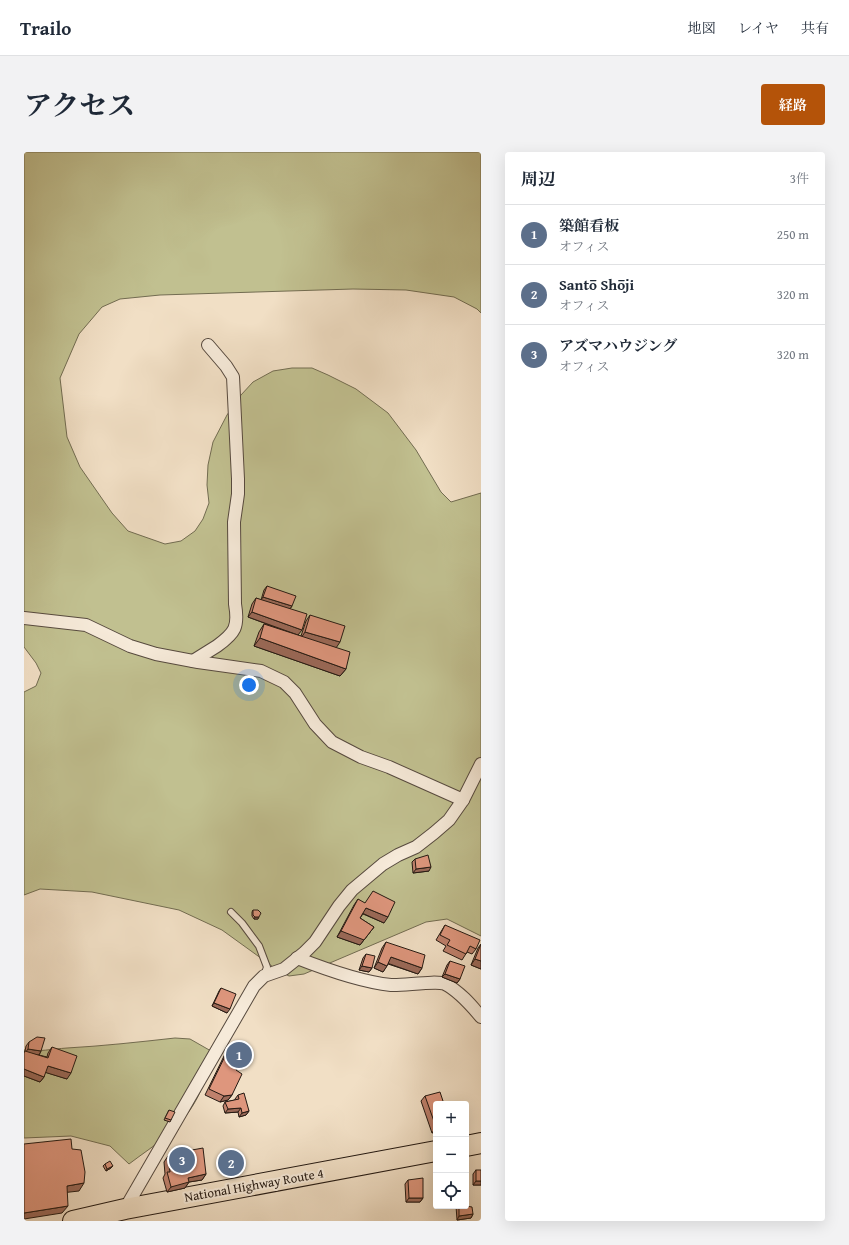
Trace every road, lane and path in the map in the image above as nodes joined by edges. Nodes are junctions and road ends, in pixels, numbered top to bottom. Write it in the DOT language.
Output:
graph roads {
  1 [pos="208,345"];
  2 [pos="24,618"];
  3 [pos="193,661"];
  4 [pos="481,764"];
  5 [pos="463,800"];
  6 [pos="231,912"];
  7 [pos="297,958"];
  8 [pos="264,976"];
  9 [pos="481,1016"];
  10 [pos="481,1143"];
  11 [pos="469,1145"];
  12 [pos="433,1152"];
  13 [pos="125,1209"];
  14 [pos="73,1221"];
  1 -- 3 [label="street"];
  2 -- 3 [label="street"];
  3 -- 5 [label="street"];
  4 -- 5 [label="street"];
  5 -- 7 [label="street"];
  6 -- 8 [label="lane"];
  7 -- 8 [label="street"];
  7 -- 9 [label="street"];
  8 -- 13 [label="street"];
  10 -- 11 [label="highway"];
  12 -- 13 [label="highway, National Highway Route 4"];
  13 -- 14 [label="highway, National Highway Route 4"];
}
